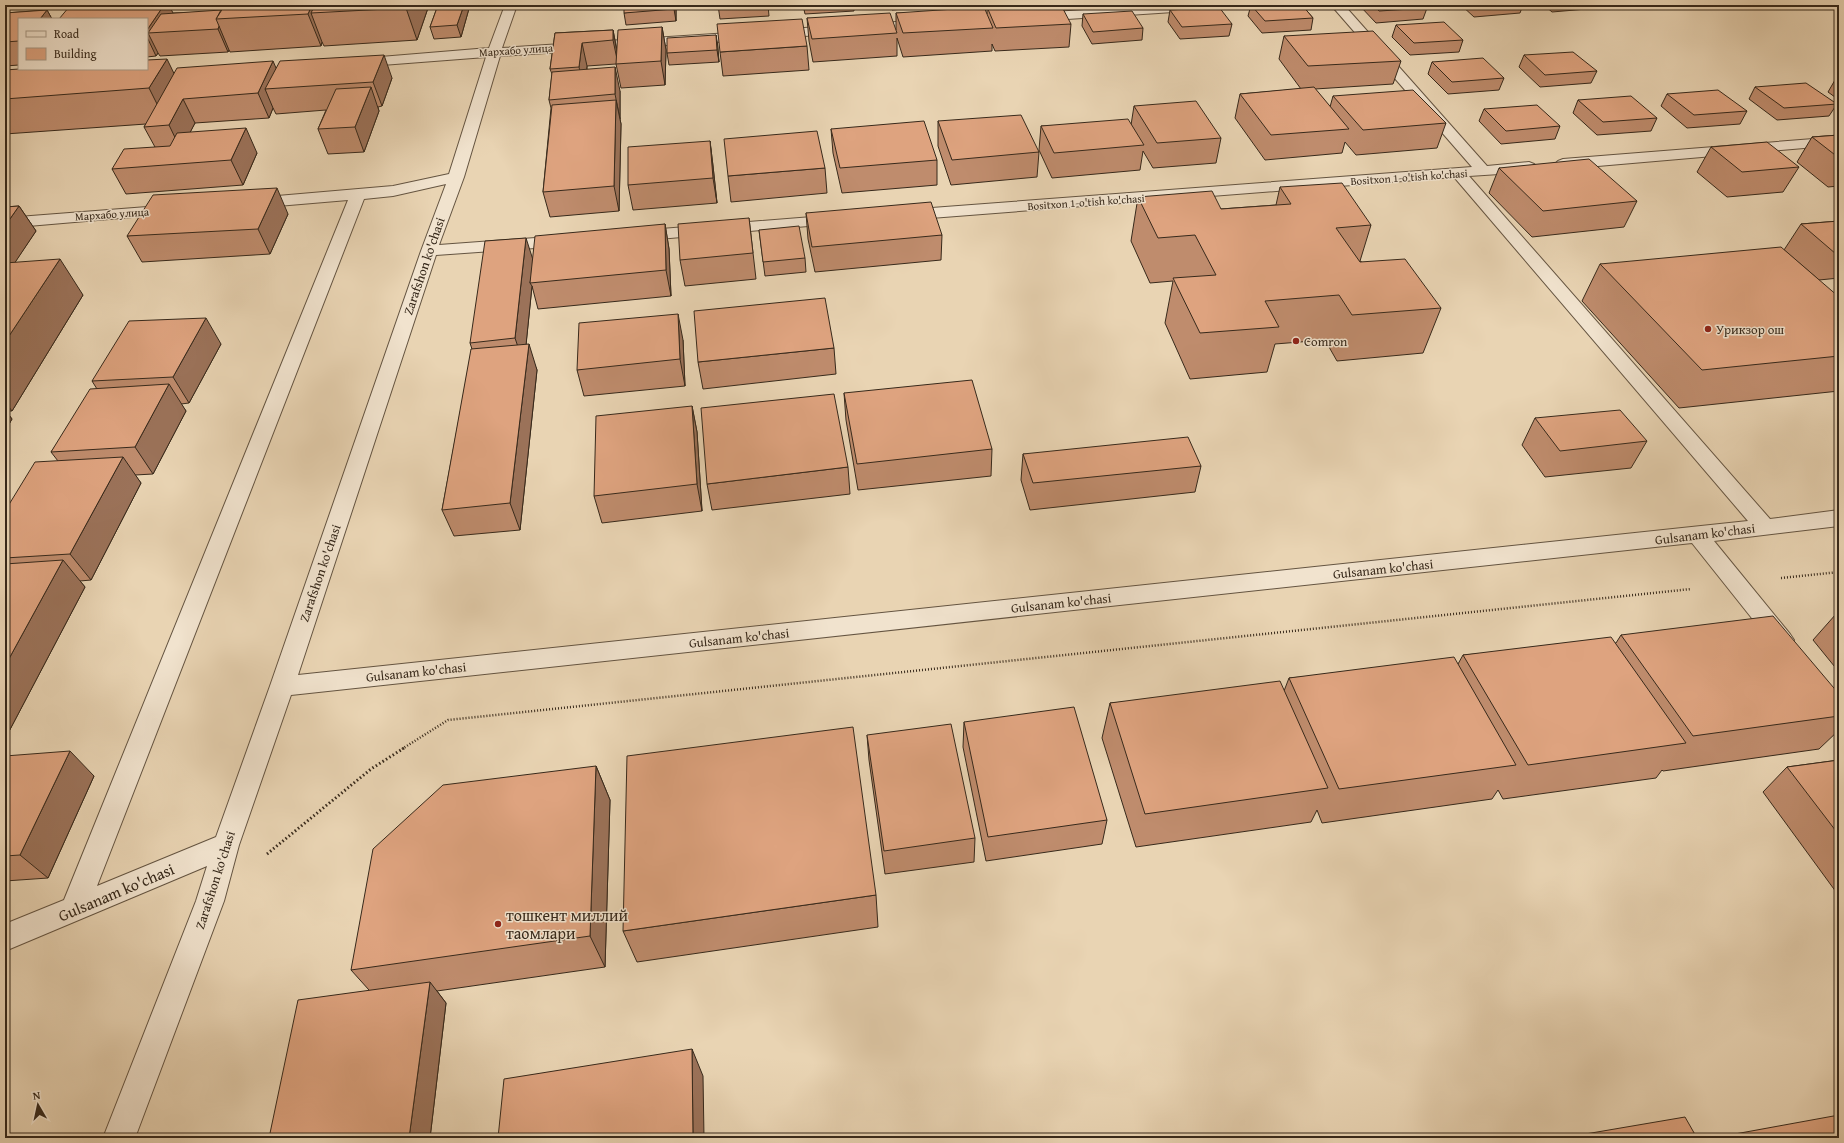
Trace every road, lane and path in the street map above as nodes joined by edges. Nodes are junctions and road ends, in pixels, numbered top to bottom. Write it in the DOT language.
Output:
graph roads {
  1 [pos="511,5"];
  2 [pos="1219,5"];
  3 [pos="1337,5"];
  4 [pos="1028,17"];
  5 [pos="940,23"];
  6 [pos="494,52"];
  7 [pos="344,64"];
  8 [pos="1839,141"];
  9 [pos="1484,171"];
  10 [pos="1458,173"];
  11 [pos="456,177"];
  12 [pos="358,195"];
  13 [pos="240,204"];
  14 [pos="186,209"];
  15 [pos="888,217"];
  16 [pos="849,220"];
  17 [pos="5,223"];
  18 [pos="619,237"];
  19 [pos="580,240"];
  20 [pos="429,251"];
  21 [pos="1839,518"];
  22 [pos="1764,526"];
  23 [pos="1697,535"];
  24 [pos="1839,572"];
  25 [pos="1735,584"];
  26 [pos="1795,655"];
  27 [pos="282,686"];
  28 [pos="226,845"];
  29 [pos="264,857"];
  30 [pos="74,910"];
  31 [pos="5,938"];
  32 [pos="119,1138"];
  1 -- 6 [label="street, Zarafshon ko'chasi"];
  2 -- 4 [label="street"];
  3 -- 9 [label="street"];
  5 -- 6 [label="street, Мархабо улица"];
  6 -- 7 [label="street, Мархабо улица"];
  6 -- 11 [label="street, Zarafshon ko'chasi"];
  8 -- 9 [label="street, Bositxon 1-o'tish ko'chasi"];
  9 -- 10 [label="street, Bositxon 1-o'tish ko'chasi"];
  10 -- 15 [label="street, Bositxon 1-o'tish ko'chasi"];
  10 -- 22 [label="street"];
  11 -- 12 [label="street"];
  11 -- 20 [label="street, Zarafshon ko'chasi"];
  12 -- 13 [label="street"];
  12 -- 30 [label="street"];
  14 -- 17 [label="street, Мархабо улица"];
  16 -- 18 [label="street"];
  19 -- 20 [label="street"];
  20 -- 27 [label="street, Zarafshon ko'chasi"];
  21 -- 22 [label="street, Gulsanam ko'chasi"];
  22 -- 23 [label="street, Gulsanam ko'chasi"];
  23 -- 25 [label="street"];
  23 -- 27 [label="street, Gulsanam ko'chasi"];
  24 -- 25 [label="path"];
  25 -- 26 [label="street"];
  25 -- 29 [label="path"];
  27 -- 28 [label="street, Zarafshon ko'chasi"];
  28 -- 30 [label="street, Gulsanam ko'chasi"];
  28 -- 32 [label="street, Zarafshon ko'chasi"];
  30 -- 31 [label="street, Gulsanam ko'chasi"];
}
